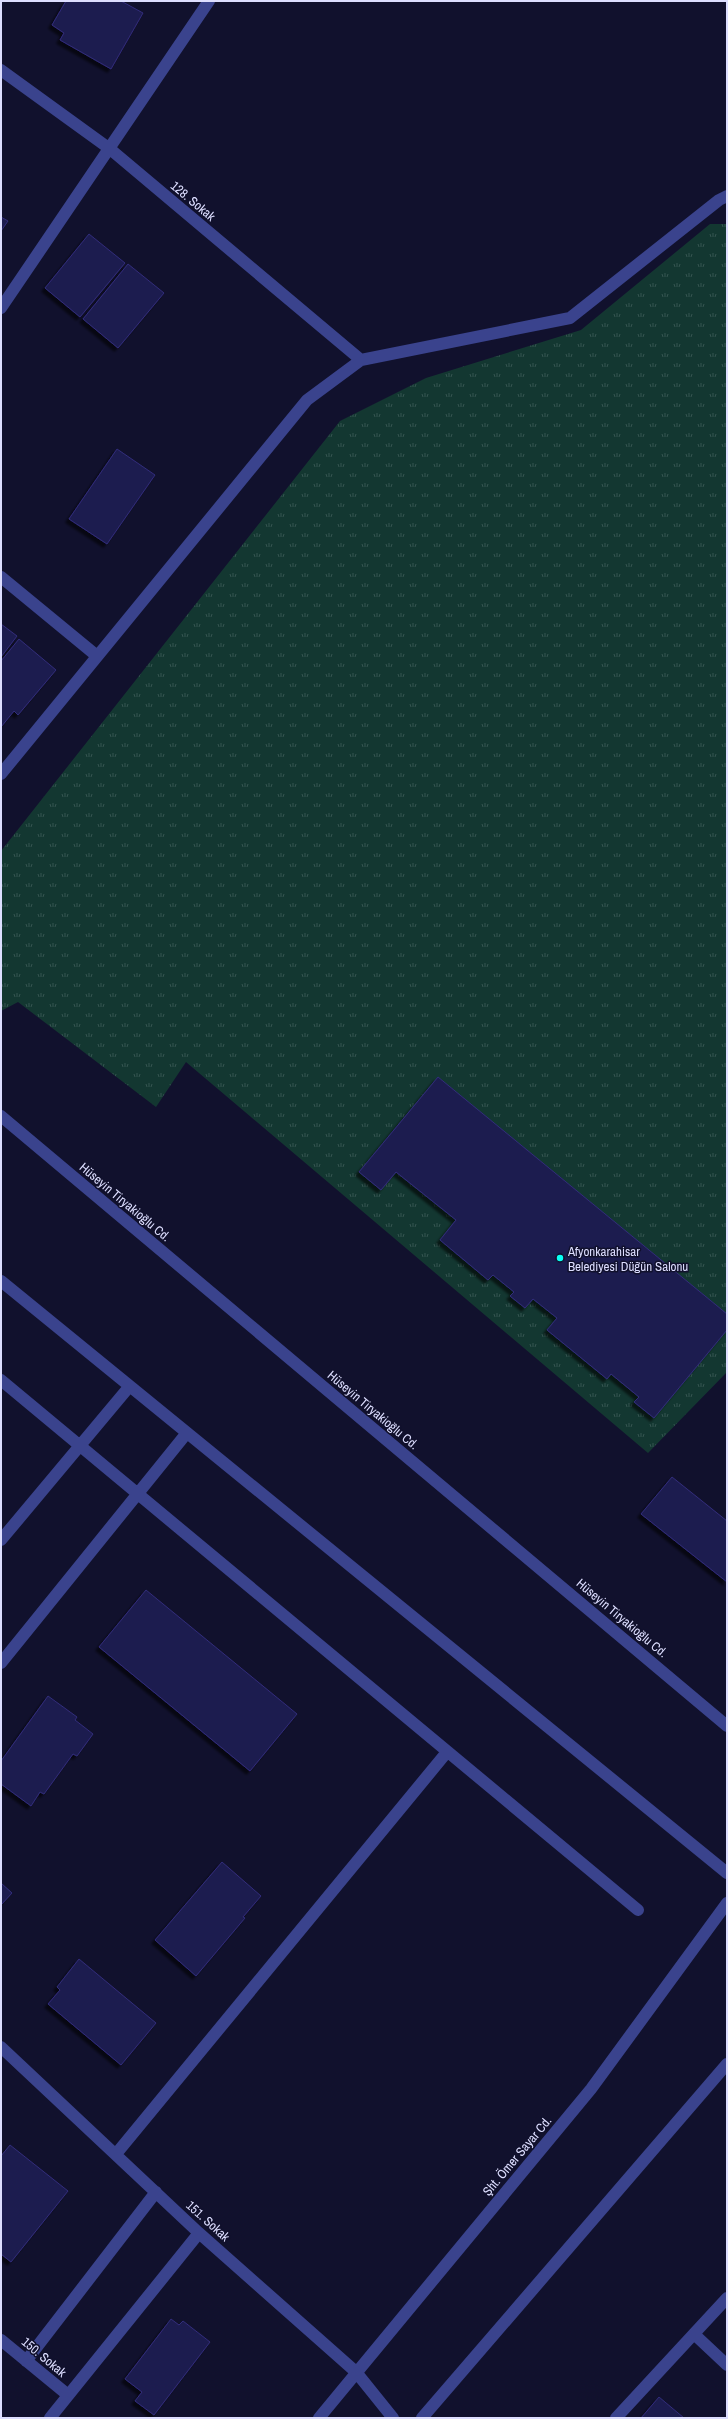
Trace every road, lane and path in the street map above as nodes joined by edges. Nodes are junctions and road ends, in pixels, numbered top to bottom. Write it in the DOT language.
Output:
graph roads {
  1 [pos="203,3"];
  2 [pos="1,70"];
  3 [pos="110,149"];
  4 [pos="727,196"];
  5 [pos="1,308"];
  6 [pos="361,360"];
  7 [pos="1,577"];
  8 [pos="97,656"];
  9 [pos="1,774"];
  10 [pos="1,1116"];
  11 [pos="1,1281"];
  12 [pos="1,1380"];
  13 [pos="128,1387"];
  14 [pos="186,1434"];
  15 [pos="79,1445"];
  16 [pos="138,1493"];
  17 [pos="1,1540"];
  18 [pos="1,1663"];
  19 [pos="727,1726"];
  20 [pos="447,1752"];
  21 [pos="727,1873"];
  22 [pos="727,1903"];
  23 [pos="638,1910"];
  24 [pos="1,2047"];
  25 [pos="727,2064"];
  26 [pos="116,2154"];
  27 [pos="156,2192"];
  28 [pos="200,2233"];
  29 [pos="727,2298"];
  30 [pos="694,2334"];
  31 [pos="1,2340"];
  32 [pos="26,2361"];
  33 [pos="727,2365"];
  34 [pos="356,2372"];
  35 [pos="68,2395"];
  36 [pos="50,2418"];
  37 [pos="319,2418"];
  38 [pos="393,2418"];
  39 [pos="422,2418"];
  40 [pos="616,2418"];
  1 -- 3 [label="street"];
  2 -- 3 [label="street, 128. Sokak"];
  3 -- 5 [label="street"];
  3 -- 6 [label="street, 128. Sokak"];
  4 -- 6 [label="street"];
  6 -- 8 [label="street"];
  7 -- 8 [label="street"];
  8 -- 9 [label="street"];
  10 -- 19 [label="street, Hüseyin Tiryakioğlu Cd."];
  11 -- 13 [label="street"];
  12 -- 15 [label="street"];
  13 -- 14 [label="street"];
  13 -- 15 [label="street"];
  14 -- 16 [label="street"];
  14 -- 21 [label="street"];
  15 -- 16 [label="street"];
  15 -- 17 [label="street"];
  16 -- 18 [label="street"];
  16 -- 20 [label="street"];
  20 -- 23 [label="street"];
  20 -- 26 [label="street"];
  22 -- 34 [label="street, Şht. Ömer Sayar Cd."];
  24 -- 26 [label="street, 151. Sokak"];
  25 -- 39 [label="street"];
  26 -- 27 [label="street, 151. Sokak"];
  27 -- 28 [label="street, 151. Sokak"];
  27 -- 32 [label="street"];
  28 -- 34 [label="street, 151. Sokak"];
  28 -- 35 [label="street"];
  29 -- 30 [label="street"];
  30 -- 33 [label="street"];
  30 -- 40 [label="street"];
  31 -- 32 [label="street, 150. Sokak"];
  32 -- 35 [label="street, 150. Sokak"];
  34 -- 37 [label="street, Şht. Ömer Sayar Cd."];
  34 -- 38 [label="street, 151. Sokak"];
  35 -- 36 [label="street"];
}
